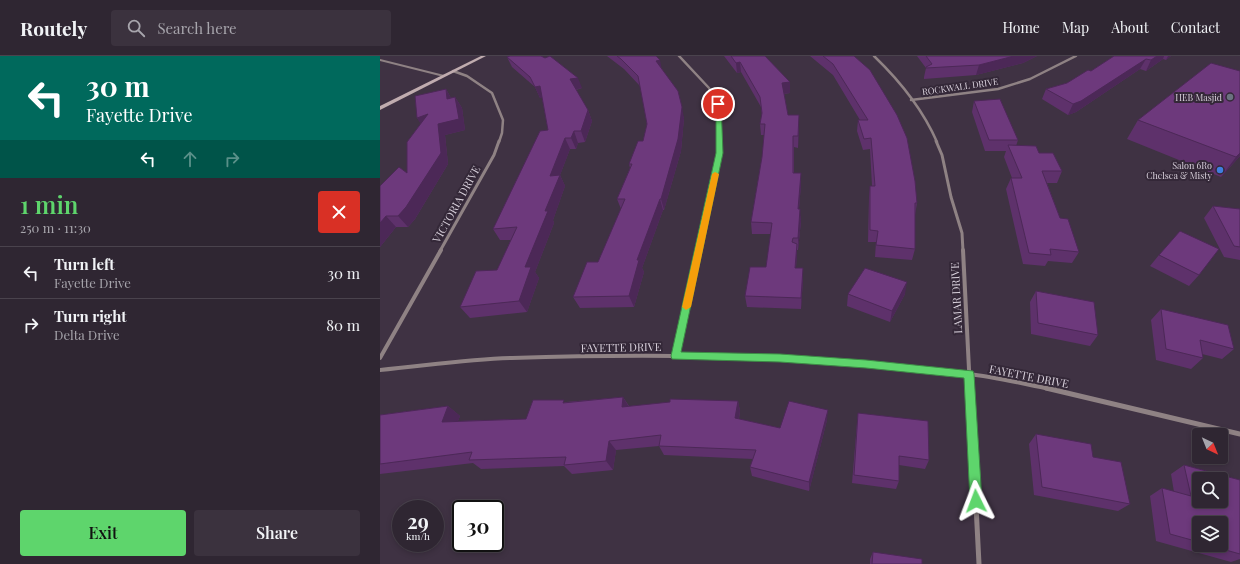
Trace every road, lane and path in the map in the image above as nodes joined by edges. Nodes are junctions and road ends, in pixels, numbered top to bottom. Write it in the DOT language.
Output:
graph roads {
  1 [pos="484,56"];
  2 [pos="679,56"];
  3 [pos="874,56"];
  4 [pos="1076,56"];
  5 [pos="380,60"];
  6 [pos="453,71"];
  7 [pos="444,76"];
  8 [pos="911,100"];
  9 [pos="380,108"];
  10 [pos="676,356"];
  11 [pos="380,358"];
  12 [pos="380,370"];
  13 [pos="969,374"];
  14 [pos="1240,434"];
  15 [pos="979,564"];
  1 -- 6 [label="street"];
  2 -- 10 [label="street"];
  3 -- 8 [label="street, LAMAR DRIVE"];
  4 -- 8 [label="street, ROCKWALL DRIVE"];
  5 -- 7 [label="lane"];
  6 -- 7 [label="street"];
  6 -- 11 [label="street, VICTORIA DRIVE"];
  7 -- 9 [label="street"];
  8 -- 13 [label="street, LAMAR DRIVE"];
  10 -- 12 [label="street, FAYETTE DRIVE"];
  10 -- 13 [label="street, FAYETTE DRIVE"];
  13 -- 14 [label="street, FAYETTE DRIVE"];
  13 -- 15 [label="street, LAMAR DRIVE"];
}
